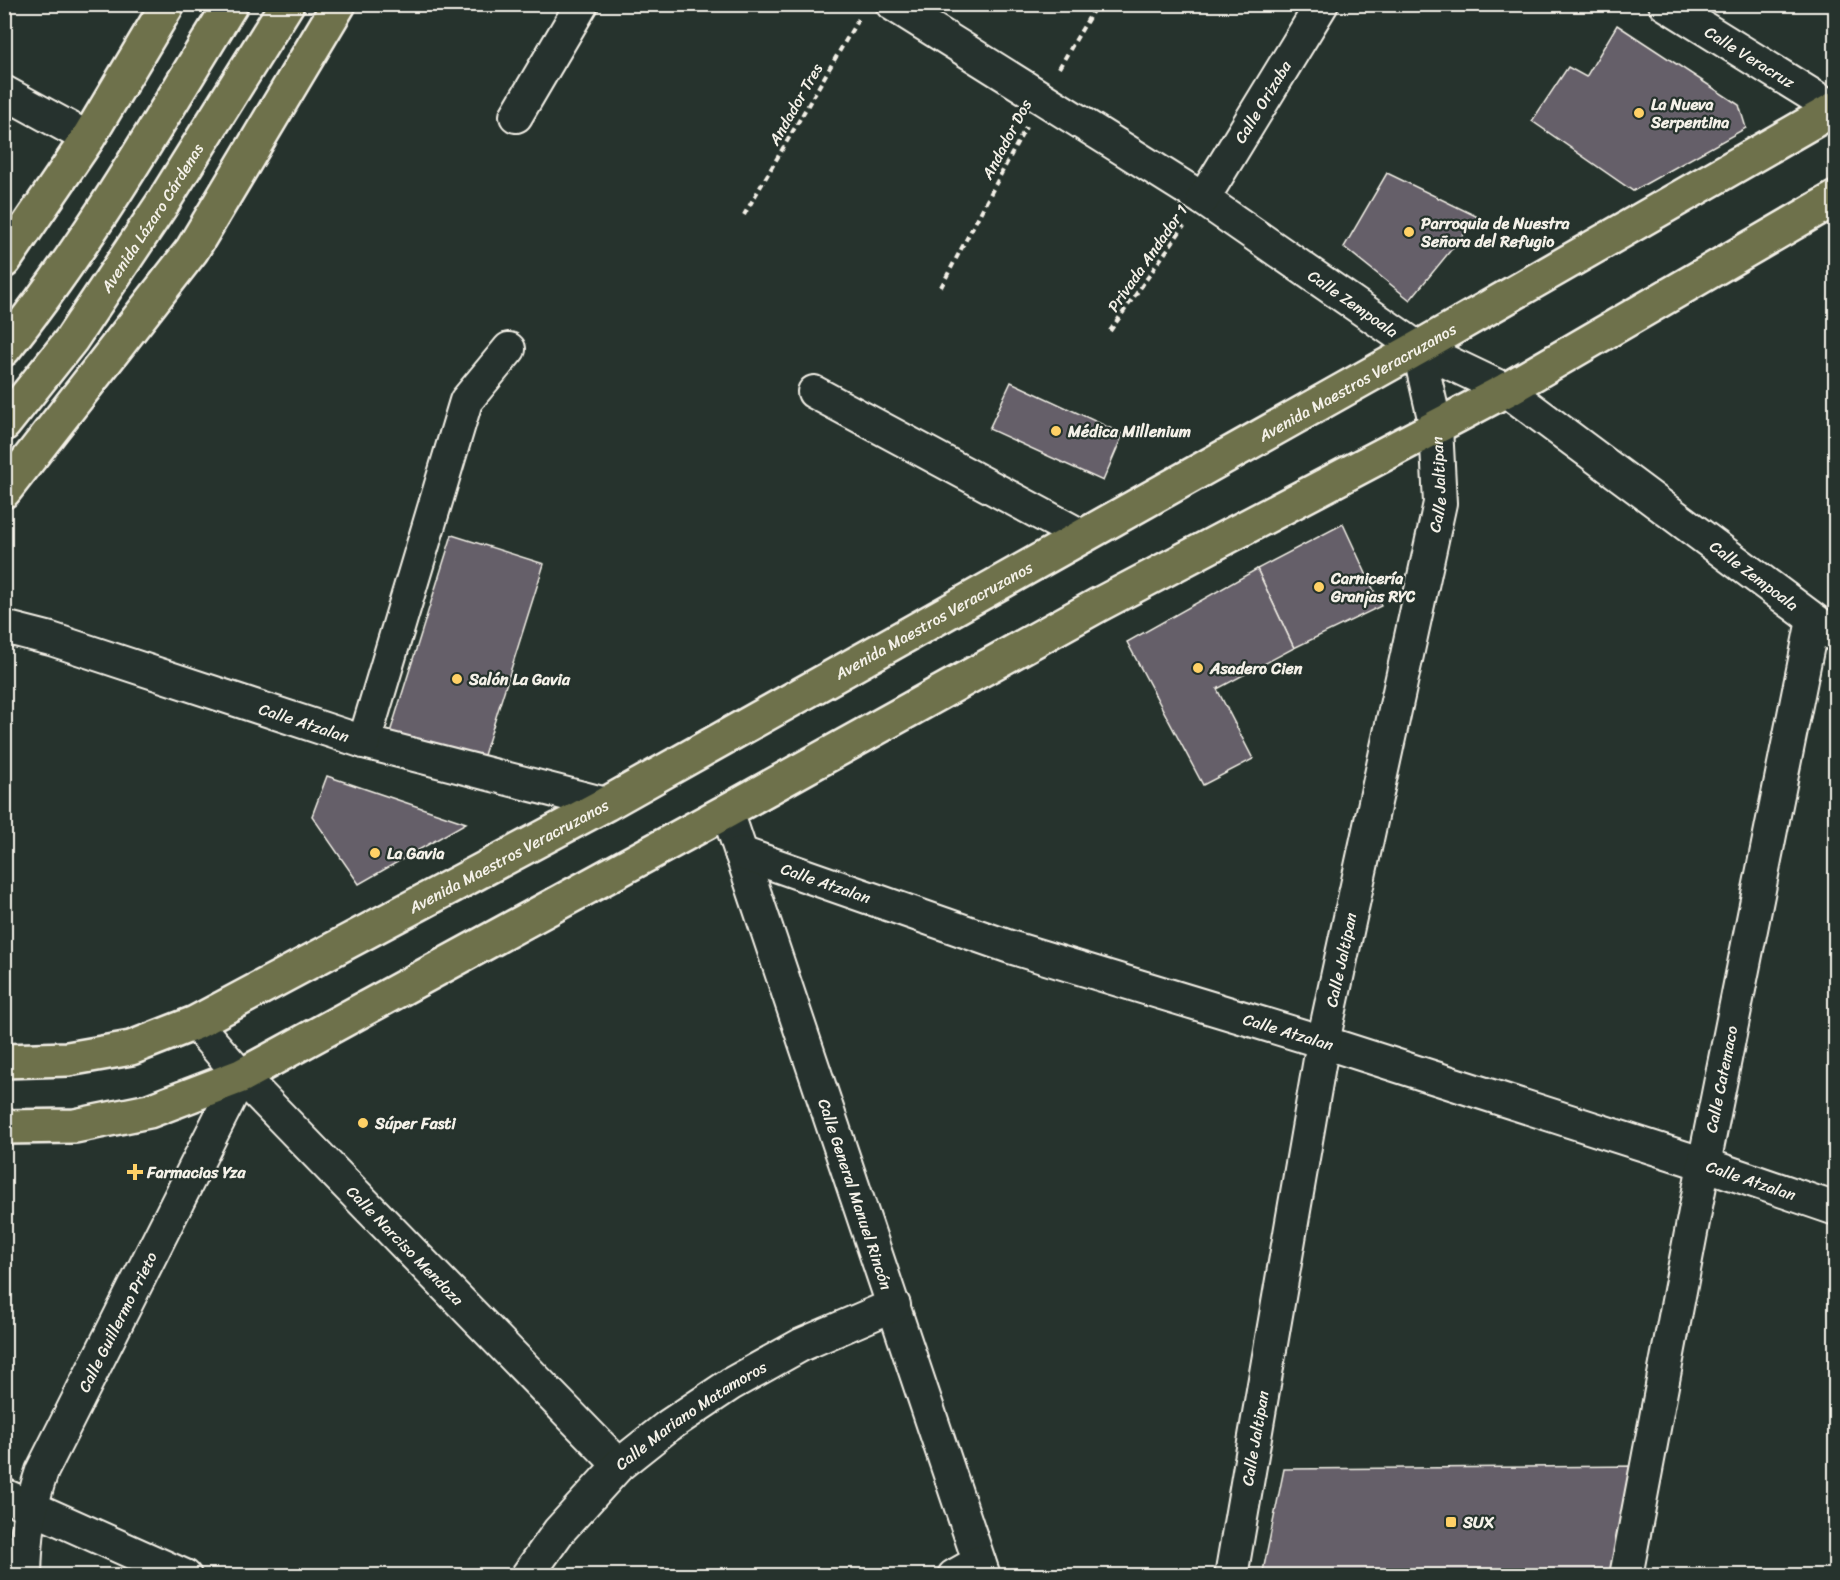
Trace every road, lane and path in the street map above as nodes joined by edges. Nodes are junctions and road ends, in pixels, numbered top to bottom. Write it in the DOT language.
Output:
graph roads {
  1 [pos="168,4"];
  2 [pos="231,4"];
  3 [pos="287,4"];
  4 [pos="339,4"];
  5 [pos="582,4"];
  6 [pos="892,4"];
  7 [pos="1097,4"];
  8 [pos="1322,4"];
  9 [pos="1665,4"];
  10 [pos="861,15"];
  11 [pos="4,92"];
  12 [pos="1041,98"];
  13 [pos="1835,109"];
  14 [pos="516,116"];
  15 [pos="88,138"];
  16 [pos="1836,198"];
  17 [pos="1203,199"];
  18 [pos="744,215"];
  19 [pos="4,261"];
  20 [pos="940,287"];
  21 [pos="1110,331"];
  22 [pos="1418,348"];
  23 [pos="4,349"];
  24 [pos="509,349"];
  25 [pos="1506,390"];
  26 [pos="814,392"];
  27 [pos="4,424"];
  28 [pos="1436,427"];
  29 [pos="4,491"];
  30 [pos="1082,536"];
  31 [pos="4,627"];
  32 [pos="1824,628"];
  33 [pos="364,742"];
  34 [pos="606,804"];
  35 [pos="727,811"];
  36 [pos="741,853"];
  37 [pos="195,1023"];
  38 [pos="1323,1042"];
  39 [pos="4,1061"];
  40 [pos="241,1076"];
  41 [pos="4,1127"];
  42 [pos="1704,1164"];
  43 [pos="1836,1209"];
  44 [pos="894,1305"];
  45 [pos="619,1465"];
  46 [pos="17,1500"];
  47 [pos="972,1571"];
  48 [pos="25,1575"];
  49 [pos="184,1575"];
  50 [pos="527,1575"];
  51 [pos="1231,1575"];
  52 [pos="1626,1575"];
  1 -- 15 [label="main road"];
  2 -- 23 [label="main road"];
  3 -- 27 [label="main road, Avenida Lázaro Cárdenas"];
  4 -- 29 [label="main road"];
  5 -- 14 [label="street"];
  6 -- 12 [label="street, Calle Zempoala"];
  7 -- 12 [label="path, Andador Dos"];
  8 -- 17 [label="street, Calle Orizaba"];
  9 -- 13 [label="street, Calle Veracruz"];
  10 -- 18 [label="path, Andador Tres"];
  11 -- 15 [label="street"];
  12 -- 17 [label="street, Calle Zempoala"];
  12 -- 20 [label="path, Andador Dos"];
  13 -- 22 [label="main road, Avenida Maestros Veracruzanos"];
  15 -- 19 [label="main road"];
  16 -- 25 [label="main road"];
  17 -- 21 [label="path, Privada Andador 1"];
  17 -- 22 [label="street, Calle Zempoala"];
  22 -- 25 [label="street, Calle Zempoala"];
  22 -- 28 [label="street, Calle Jaltipan"];
  22 -- 30 [label="main road, Avenida Maestros Veracruzanos"];
  24 -- 33 [label="street"];
  25 -- 28 [label="main road"];
  25 -- 32 [label="street, Calle Zempoala"];
  26 -- 30 [label="street"];
  28 -- 35 [label="main road"];
  28 -- 38 [label="street, Calle Jaltipan"];
  30 -- 34 [label="main road, Avenida Maestros Veracruzanos"];
  31 -- 33 [label="street, Calle Atzalan"];
  32 -- 42 [label="street, Calle Catemaco"];
  33 -- 34 [label="street, Calle Atzalan"];
  34 -- 37 [label="main road, Avenida Maestros Veracruzanos"];
  35 -- 36 [label="street, Calle General Manuel Rincón"];
  35 -- 40 [label="main road"];
  36 -- 38 [label="street, Calle Atzalan"];
  36 -- 44 [label="street, Calle General Manuel Rincón"];
  37 -- 39 [label="main road, Avenida Maestros Veracruzanos"];
  37 -- 40 [label="street, Calle Narciso Mendoza"];
  38 -- 42 [label="street, Calle Atzalan"];
  38 -- 51 [label="street, Calle Jaltipan"];
  40 -- 41 [label="main road"];
  40 -- 45 [label="street, Calle Narciso Mendoza"];
  40 -- 46 [label="street, Calle Guillermo Prieto"];
  42 -- 43 [label="street, Calle Atzalan"];
  42 -- 52 [label="street, Calle Catemaco"];
  44 -- 45 [label="street, Calle Mariano Matamoros"];
  44 -- 47 [label="street, Calle General Manuel Rincón"];
  45 -- 50 [label="street, Calle Mariano Matamoros"];
  46 -- 48 [label="street, Calle Guillermo Prieto"];
  46 -- 49 [label="street"];
}
